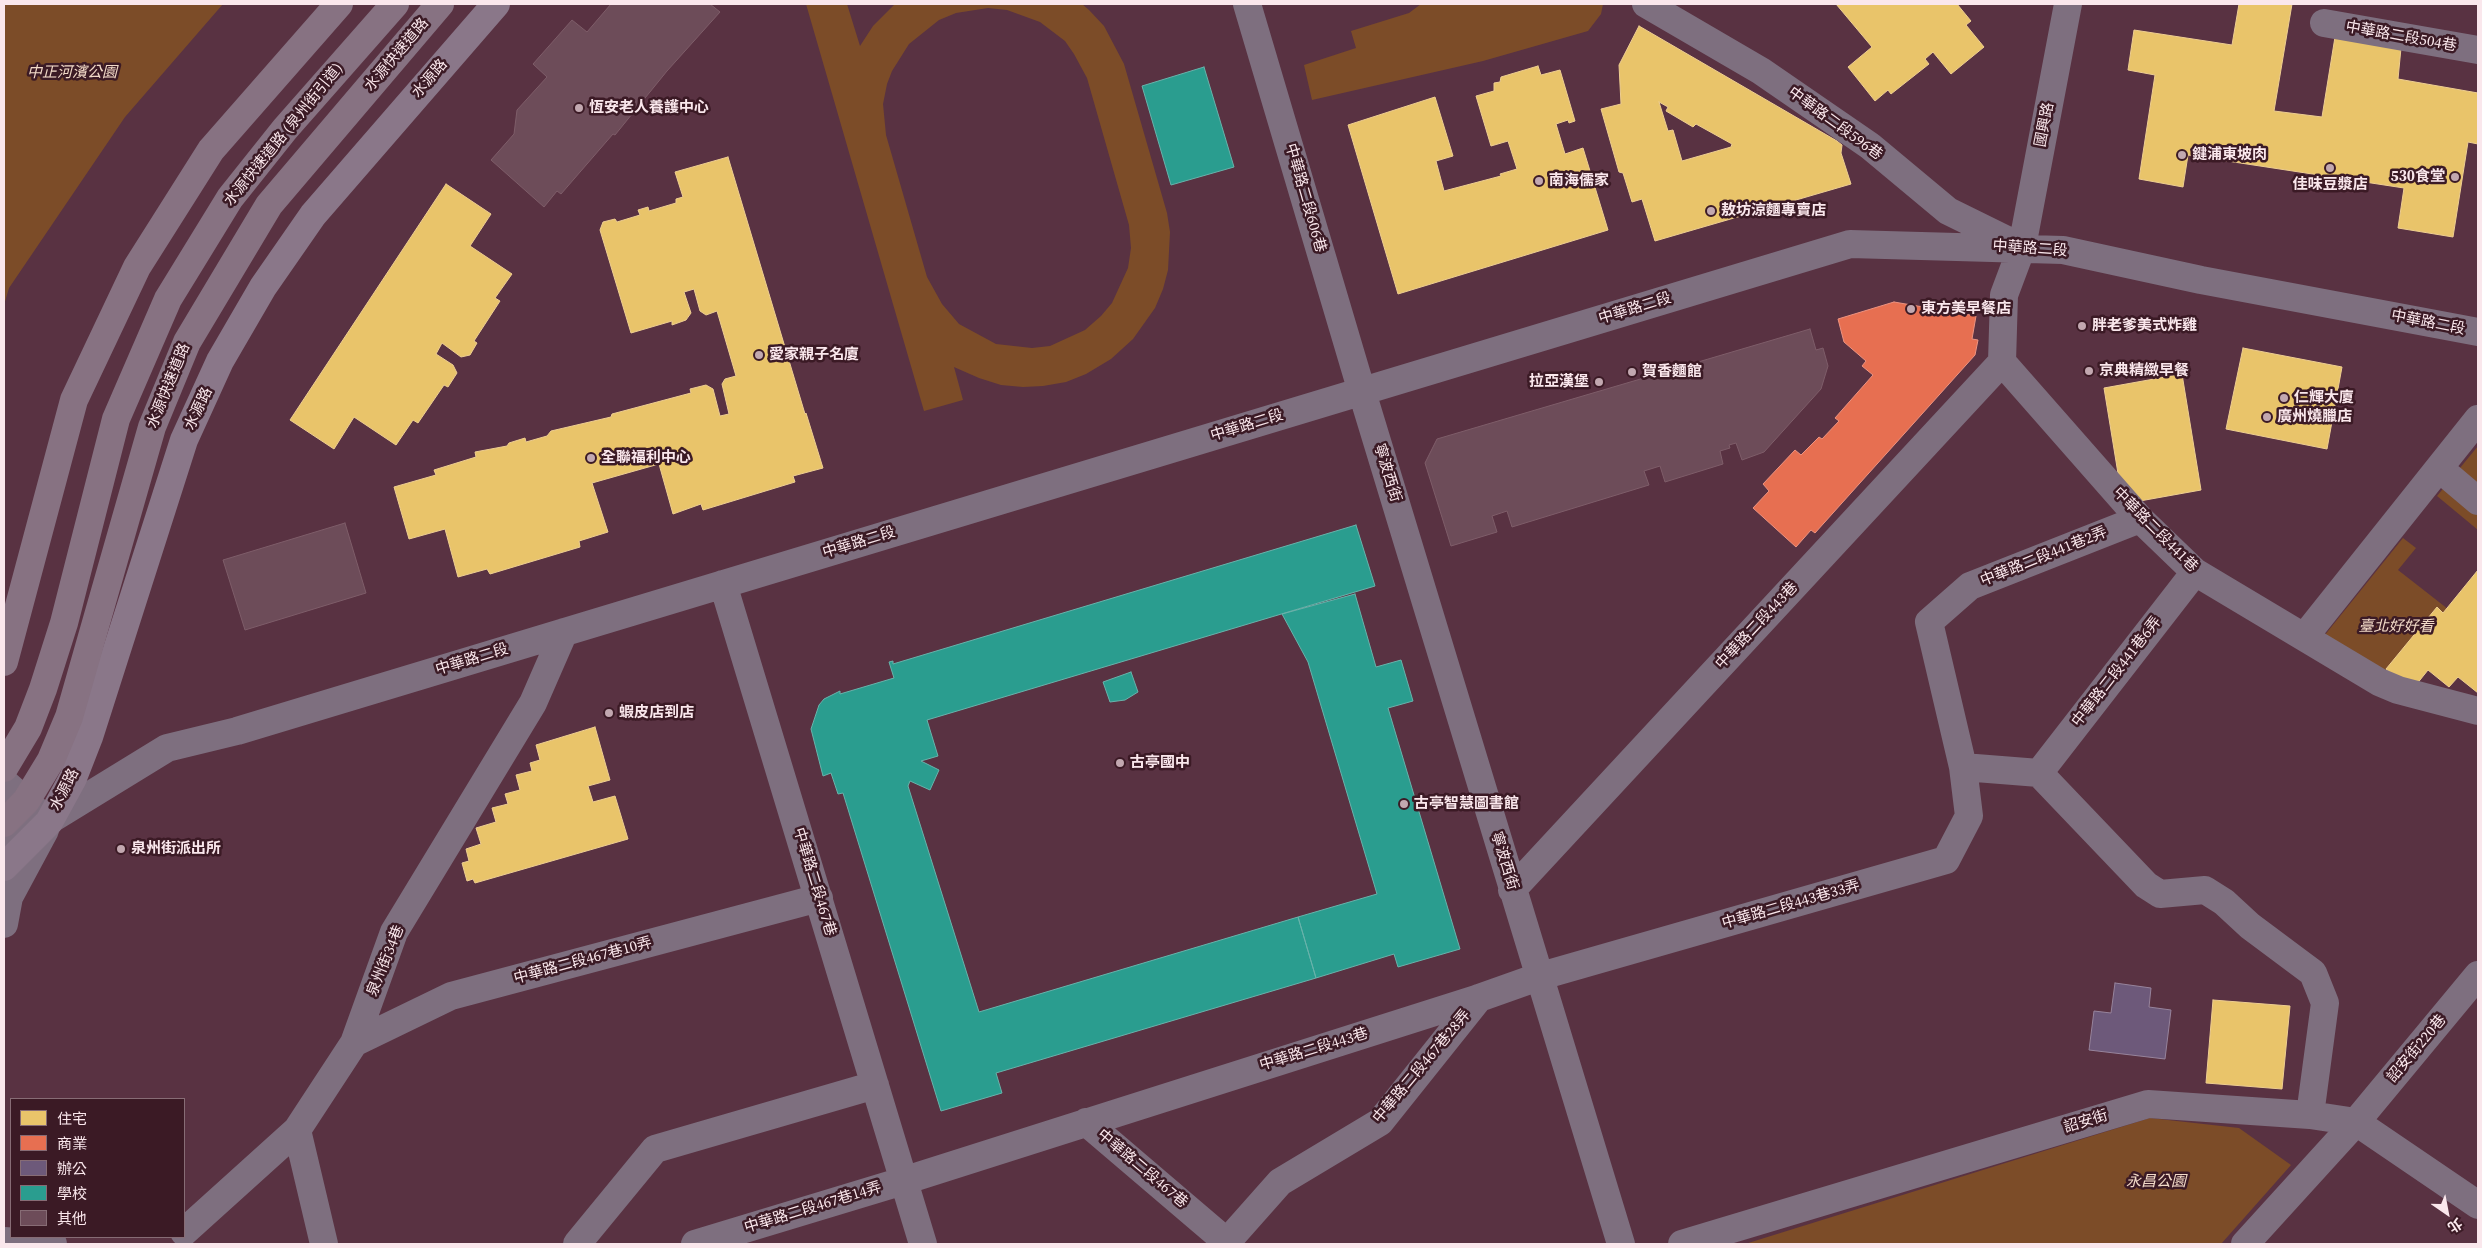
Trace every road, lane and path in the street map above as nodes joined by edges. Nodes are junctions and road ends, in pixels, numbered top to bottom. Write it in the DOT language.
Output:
graph roads {
  1 [pos="339,4"];
  2 [pos="395,4"];
  3 [pos="440,4"];
  4 [pos="496,4"];
  5 [pos="1247,4"];
  6 [pos="1646,4"];
  7 [pos="2068,4"];
  8 [pos="2324,23"];
  9 [pos="2478,50"];
  10 [pos="2022,247"];
  11 [pos="2478,332"];
  12 [pos="2002,362"];
  13 [pos="1362,392"];
  14 [pos="2478,419"];
  15 [pos="2439,468"];
  16 [pos="2478,501"];
  17 [pos="2140,519"];
  18 [pos="2195,572"];
  19 [pos="723,584"];
  20 [pos="564,632"];
  21 [pos="2305,636"];
  22 [pos="4,662"];
  23 [pos="2478,711"];
  24 [pos="1963,767"];
  25 [pos="4,768"];
  26 [pos="2039,773"];
  27 [pos="4,782"];
  28 [pos="26,801"];
  29 [pos="49,822"];
  30 [pos="4,823"];
  31 [pos="4,848"];
  32 [pos="4,868"];
  33 [pos="1512,890"];
  34 [pos="819,898"];
  35 [pos="4,924"];
  36 [pos="2478,975"];
  37 [pos="1541,976"];
  38 [pos="1479,998"];
  39 [pos="354,1043"];
  40 [pos="875,1086"];
  41 [pos="2310,1115"];
  42 [pos="1086,1122"];
  43 [pos="2356,1122"];
  44 [pos="297,1130"];
  45 [pos="903,1181"];
  46 [pos="2478,1205"];
  47 [pos="185,1231"];
  48 [pos="4,1241"];
  49 [pos="1227,1243"];
  50 [pos="53,1244"];
  51 [pos="324,1244"];
  52 [pos="577,1244"];
  53 [pos="695,1244"];
  54 [pos="923,1244"];
  55 [pos="1621,1244"];
  56 [pos="1682,1244"];
  57 [pos="2245,1244"];
  1 -- 22 [label="highway"];
  2 -- 25 [label="highway, 水源快速道路 (泉州街引道)"];
  3 -- 28 [label="highway, 水源快速道路"];
  4 -- 29 [label="main road, 水源路"];
  5 -- 13 [label="street, 中華路二段606巷"];
  6 -- 10 [label="street, 中華路二段596巷"];
  7 -- 10 [label="street, 國興路"];
  8 -- 9 [label="street, 中華路二段504巷"];
  10 -- 11 [label="street, 中華路二段"];
  10 -- 12 [label="street"];
  10 -- 13 [label="street, 中華路二段"];
  12 -- 17 [label="street, 中華路二段441巷"];
  12 -- 33 [label="street, 中華路二段443巷"];
  13 -- 19 [label="street, 中華路二段"];
  13 -- 33 [label="street, 寧波西街"];
  14 -- 15 [label="street"];
  15 -- 16 [label="street"];
  15 -- 21 [label="street"];
  17 -- 18 [label="street, 中華路二段441巷"];
  17 -- 24 [label="street, 中華路二段441巷2弄"];
  18 -- 21 [label="street, 中華路二段441巷"];
  18 -- 26 [label="street, 中華路二段441巷6弄"];
  19 -- 20 [label="street, 中華路二段"];
  19 -- 34 [label="street, 中華路二段467巷"];
  20 -- 29 [label="street, 中華路二段"];
  20 -- 39 [label="street, 泉州街34巷"];
  21 -- 23 [label="street, 中華路二段441巷"];
  24 -- 26 [label="street"];
  24 -- 37 [label="street, 中華路二段443巷33弄"];
  26 -- 41 [label="street"];
  27 -- 28 [label="street"];
  28 -- 29 [label="street"];
  28 -- 30 [label="highway, 水源快速道路"];
  29 -- 31 [label="street"];
  29 -- 32 [label="main road, 水源路"];
  29 -- 35 [label="street"];
  33 -- 37 [label="street, 寧波西街"];
  34 -- 39 [label="street, 中華路二段467巷10弄"];
  34 -- 40 [label="street, 中華路二段467巷"];
  36 -- 43 [label="street, 詔安街220巷"];
  37 -- 38 [label="street, 中華路二段443巷"];
  37 -- 55 [label="street, 寧波西街"];
  38 -- 42 [label="street, 中華路二段443巷"];
  38 -- 49 [label="street, 中華路二段467巷28弄"];
  39 -- 44 [label="street, 泉州街34巷"];
  40 -- 45 [label="street, 中華路二段467巷"];
  40 -- 52 [label="street"];
  41 -- 43 [label="street, 詔安街"];
  41 -- 56 [label="street, 詔安街"];
  42 -- 45 [label="street, 中華路二段467巷"];
  42 -- 49 [label="street, 中華路二段467巷"];
  43 -- 46 [label="street, 詔安街"];
  43 -- 57 [label="street, 詔安街220巷"];
  44 -- 47 [label="street, 泉州街34巷"];
  44 -- 51 [label="street"];
  45 -- 53 [label="street, 中華路二段467巷14弄"];
  45 -- 54 [label="street, 中華路二段467巷"];
  48 -- 50 [label="street"];
}
